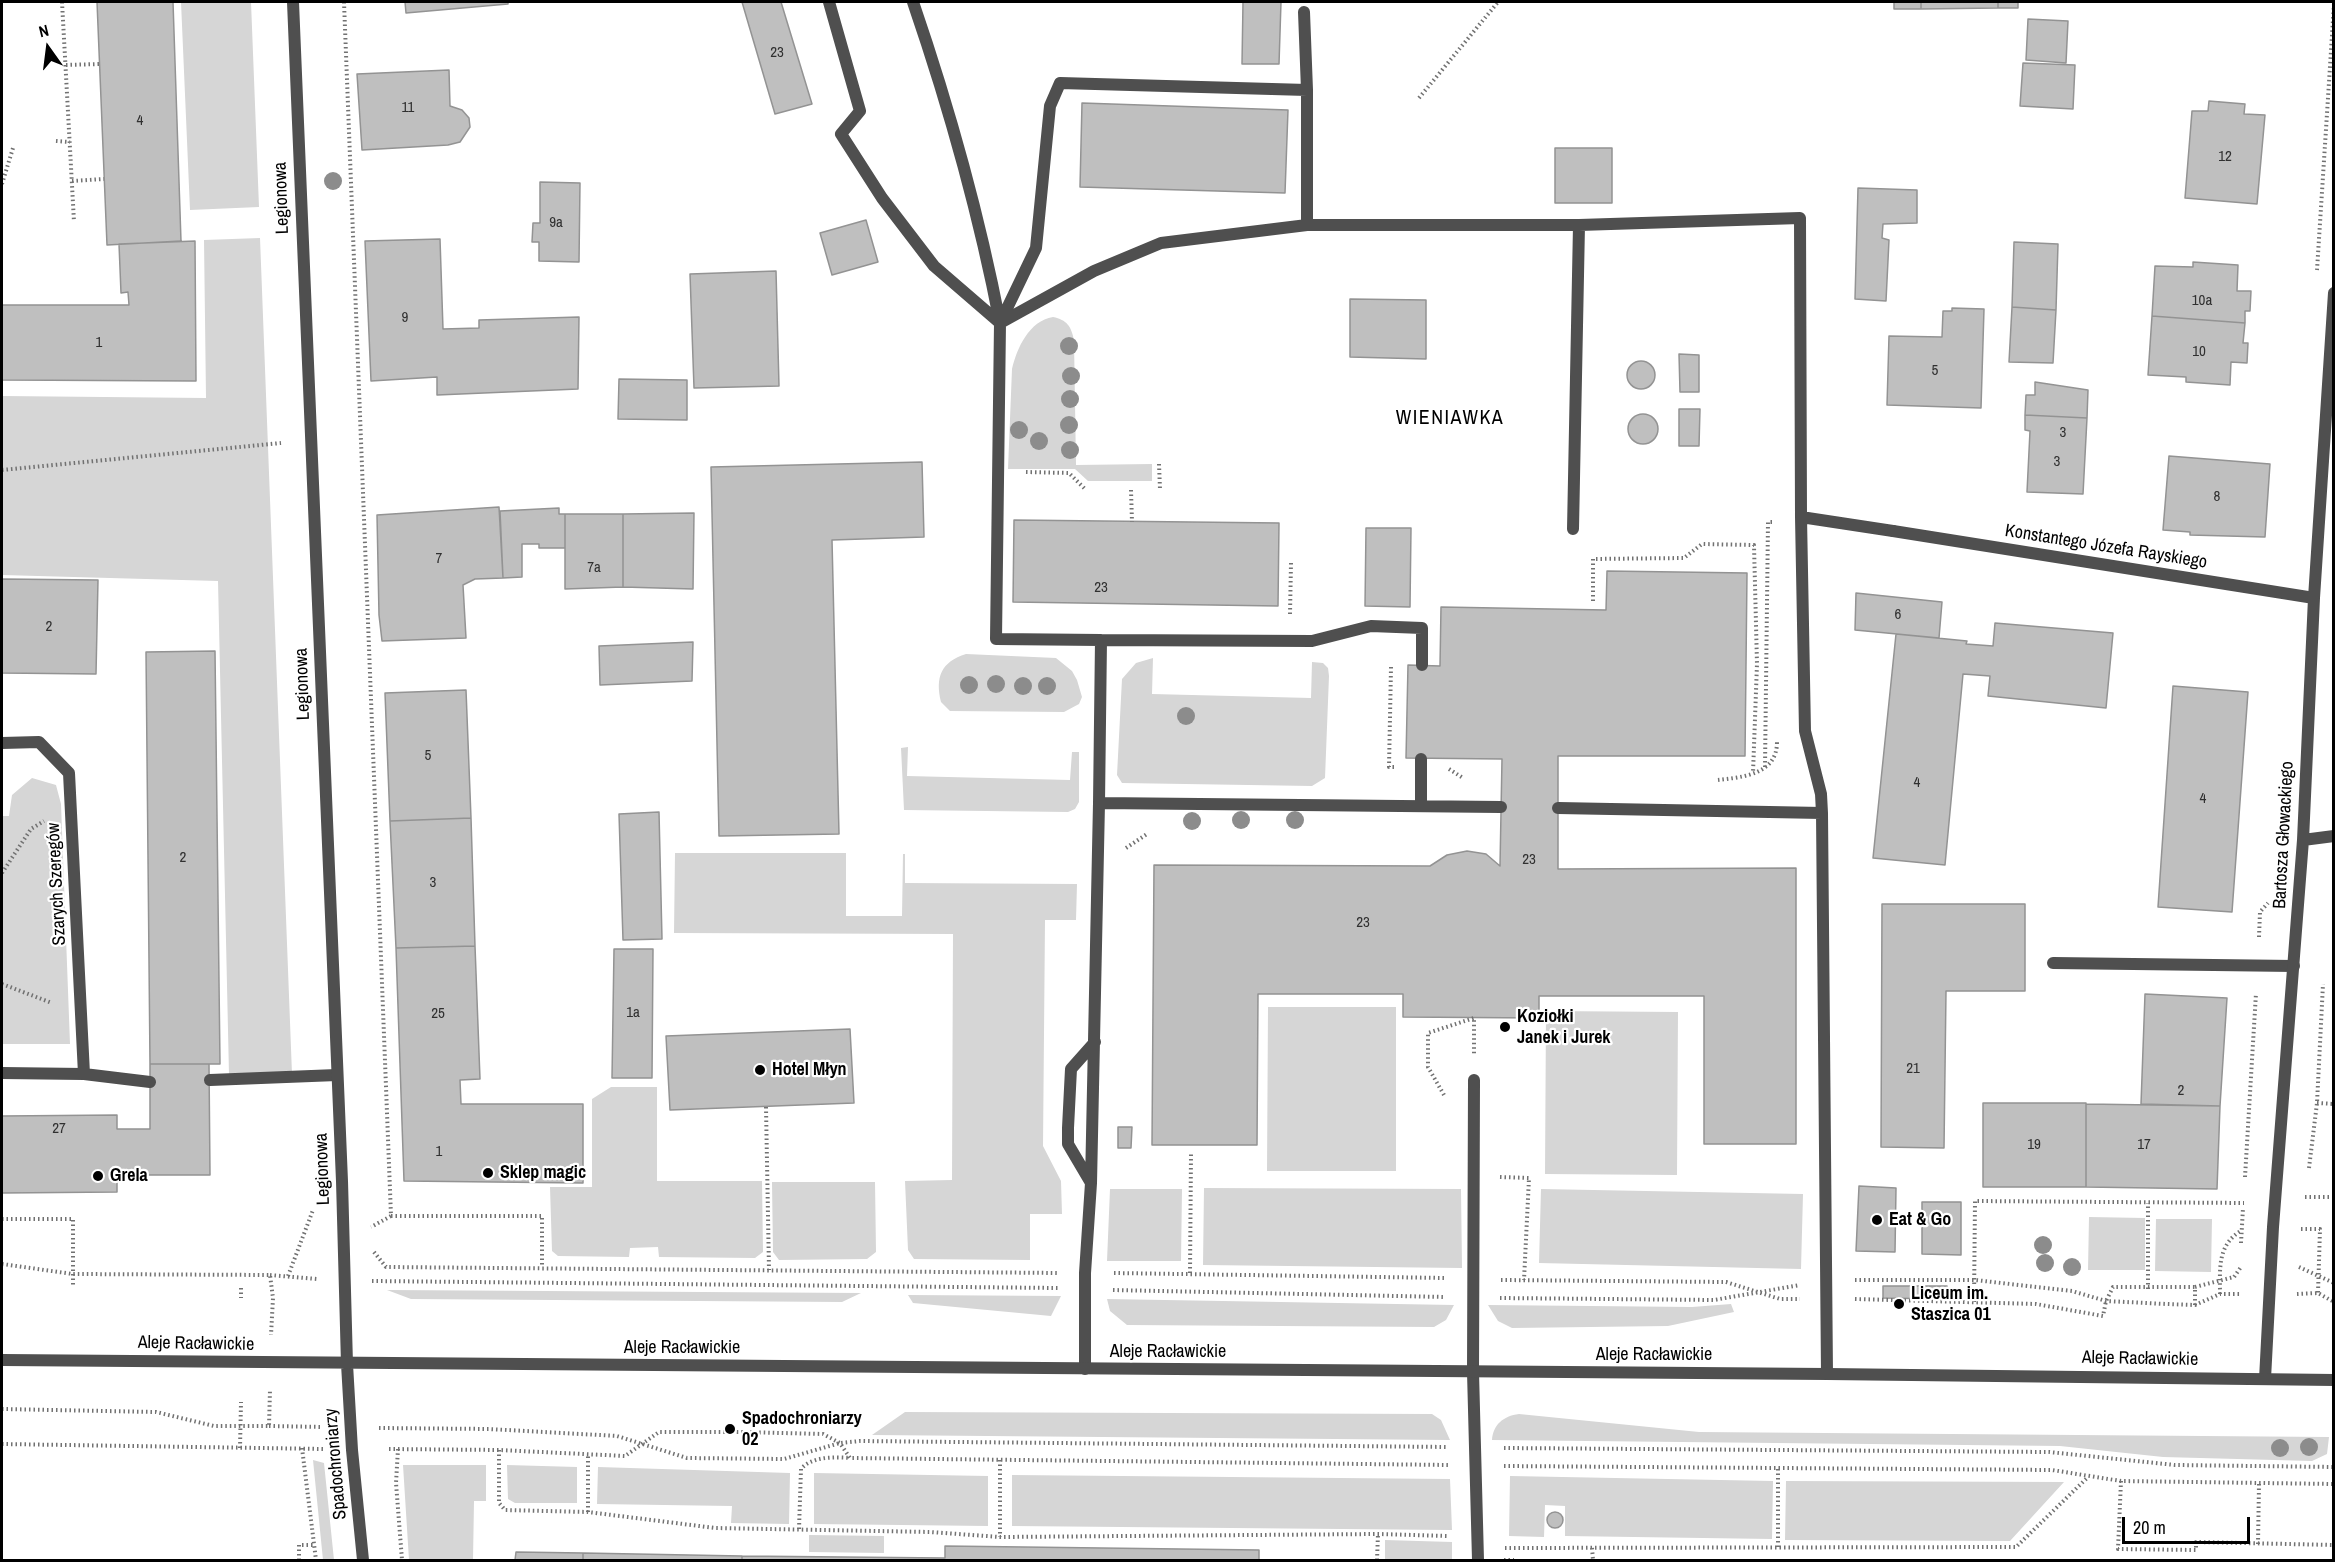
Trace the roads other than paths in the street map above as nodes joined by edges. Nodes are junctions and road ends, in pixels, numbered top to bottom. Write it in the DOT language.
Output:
graph roads {
  1 [pos="292,2"];
  2 [pos="829,2"];
  3 [pos="913,2"];
  4 [pos="1304,12"];
  5 [pos="1307,90"];
  6 [pos="1306,225"];
  7 [pos="1579,225"];
  8 [pos="2334,293"];
  9 [pos="1000,323"];
  10 [pos="1801,517"];
  11 [pos="1573,529"];
  12 [pos="2314,598"];
  13 [pos="1101,640"];
  14 [pos="1422,665"];
  15 [pos="2,743"];
  16 [pos="1421,759"];
  17 [pos="1099,803"];
  18 [pos="1421,806"];
  19 [pos="1501,807"];
  20 [pos="1558,808"];
  21 [pos="1822,813"];
  22 [pos="2334,836"];
  23 [pos="2303,840"];
  24 [pos="2053,963"];
  25 [pos="2294,966"];
  26 [pos="1095,1042"];
  27 [pos="2,1073"];
  28 [pos="84,1074"];
  29 [pos="337,1075"];
  30 [pos="210,1080"];
  31 [pos="1474,1080"];
  32 [pos="150,1082"];
  33 [pos="1091,1183"];
  34 [pos="2,1360"];
  35 [pos="347,1364"];
  36 [pos="1085,1369"];
  37 [pos="1473,1372"];
  38 [pos="1827,1374"];
  39 [pos="2265,1379"];
  40 [pos="2334,1380"];
  41 [pos="363,1560"];
  42 [pos="1478,1560"];
  1 -- 29 [label="street, Legionowa"];
  2 -- 9 [label="street"];
  3 -- 9 [label="street"];
  4 -- 5 [label="street"];
  5 -- 6 [label="street"];
  5 -- 9 [label="street"];
  6 -- 7 [label="street"];
  6 -- 9 [label="street"];
  7 -- 10 [label="street"];
  7 -- 11 [label="street"];
  8 -- 12 [label="street, Bartosza Głowackiego"];
  9 -- 13 [label="street"];
  10 -- 12 [label="street, Konstantego Józefa Rayskiego"];
  10 -- 21 [label="street"];
  12 -- 23 [label="street, Bartosza Głowackiego"];
  13 -- 14 [label="street"];
  13 -- 17 [label="street"];
  15 -- 28 [label="street, Szarych Szeregów"];
  16 -- 18 [label="street"];
  17 -- 18 [label="street"];
  17 -- 26 [label="street"];
  18 -- 19 [label="street"];
  20 -- 21 [label="street"];
  21 -- 38 [label="street"];
  22 -- 23 [label="street"];
  23 -- 25 [label="street, Bartosza Głowackiego"];
  24 -- 25 [label="street"];
  25 -- 39 [label="street, Bartosza Głowackiego"];
  26 -- 33 [label="street"];
  26 -- 33 [label="street"];
  27 -- 28 [label="street"];
  28 -- 32 [label="street"];
  29 -- 30 [label="street"];
  29 -- 35 [label="street, Legionowa"];
  31 -- 37 [label="street"];
  33 -- 36 [label="street"];
  34 -- 35 [label="street, Aleje Racławickie"];
  35 -- 36 [label="street, Aleje Racławickie"];
  35 -- 41 [label="street, Spadochroniarzy"];
  36 -- 37 [label="street, Aleje Racławickie"];
  37 -- 38 [label="street, Aleje Racławickie"];
  37 -- 42 [label="street"];
  38 -- 39 [label="street, Aleje Racławickie"];
  39 -- 40 [label="street, Aleje Racławickie"];
}
